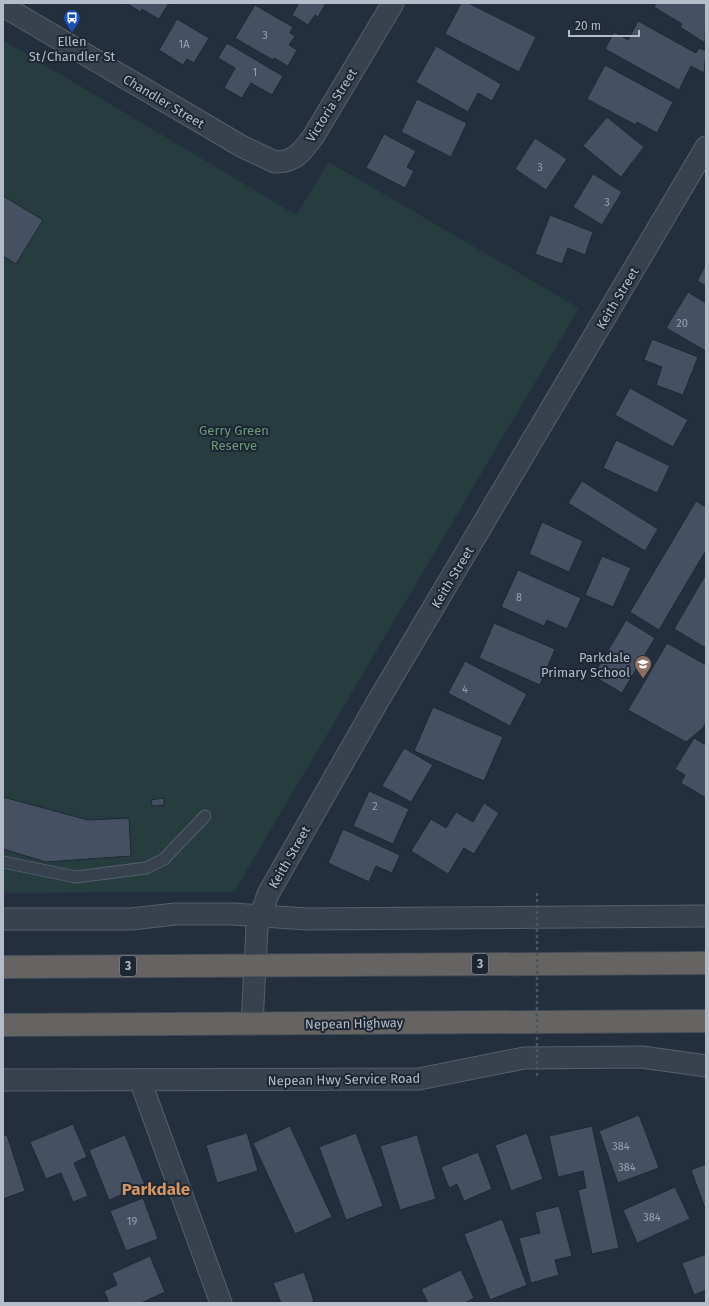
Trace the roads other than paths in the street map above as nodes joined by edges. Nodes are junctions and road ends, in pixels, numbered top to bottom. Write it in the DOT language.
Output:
graph roads {
  1 [pos="393,3"];
  2 [pos="3,6"];
  3 [pos="243,147"];
  4 [pos="706,147"];
  5 [pos="205,816"];
  6 [pos="3,862"];
  7 [pos="260,915"];
  8 [pos="706,916"];
  9 [pos="3,920"];
  10 [pos="706,963"];
  11 [pos="253,965"];
  12 [pos="3,967"];
  13 [pos="706,1021"];
  14 [pos="252,1024"];
  15 [pos="3,1025"];
  16 [pos="706,1066"];
  17 [pos="3,1080"];
  18 [pos="140,1080"];
  19 [pos="221,1303"];
  1 -- 3 [label="street, Victoria Street"];
  2 -- 3 [label="street, Chandler Street"];
  4 -- 7 [label="street, Keith Street"];
  5 -- 6 [label="lane"];
  7 -- 8 [label="street"];
  7 -- 9 [label="street"];
  7 -- 11 [label="street, Keith Street"];
  10 -- 11 [label="highway, 3"];
  11 -- 12 [label="highway, 3"];
  11 -- 14 [label="street, Keith Street"];
  13 -- 14 [label="highway, Nepean Highway"];
  14 -- 15 [label="highway, Nepean Highway"];
  16 -- 18 [label="street, Nepean Hwy Service Road"];
  17 -- 18 [label="street, Nepean Hwy Service Road"];
  18 -- 19 [label="street"];
}
